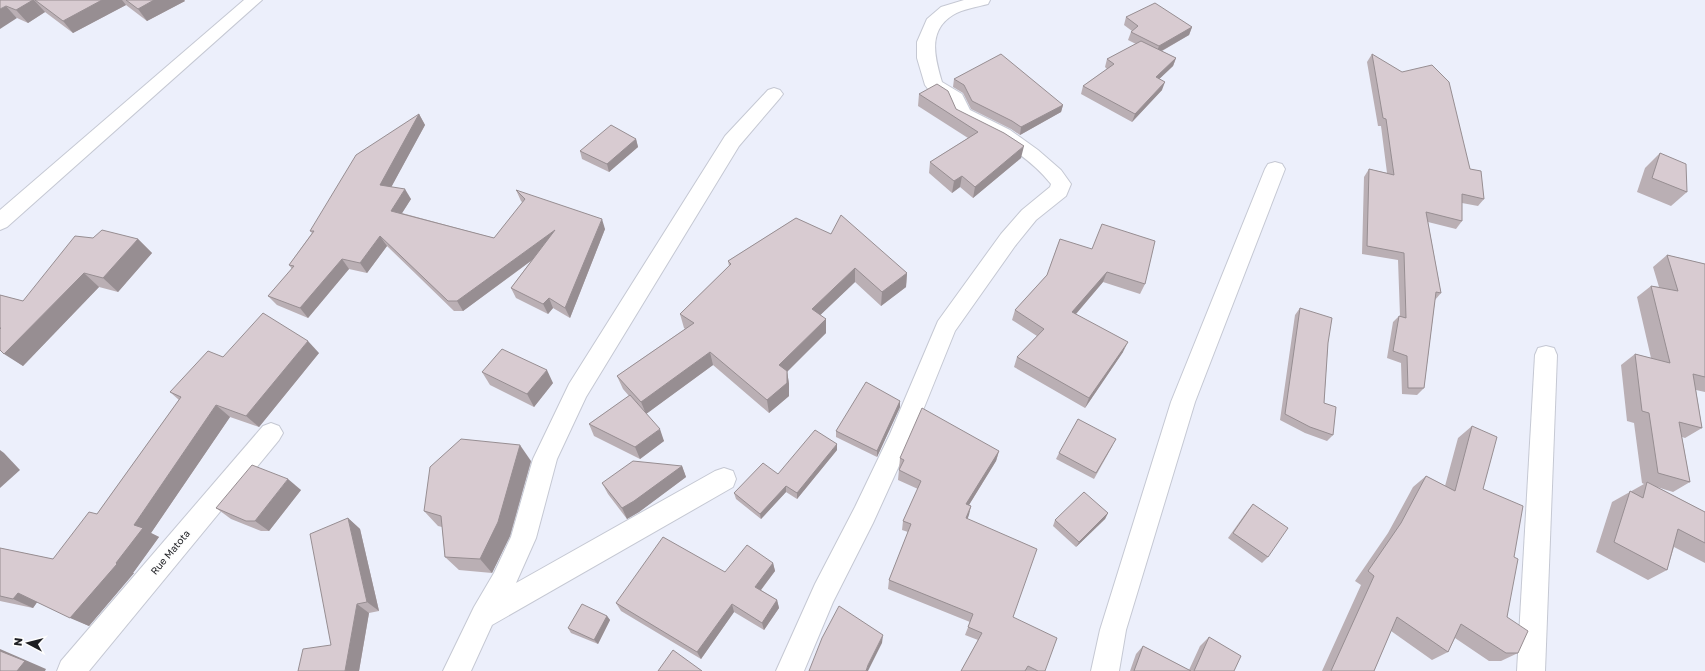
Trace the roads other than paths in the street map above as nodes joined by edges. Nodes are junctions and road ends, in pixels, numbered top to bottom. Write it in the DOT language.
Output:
graph roads {
  1 [pos="254,0"];
  2 [pos="982,0"];
  3 [pos="774,94"];
  4 [pos="1275,169"];
  5 [pos="0,222"];
  6 [pos="1546,355"];
  7 [pos="271,433"];
  8 [pos="724,479"];
  9 [pos="484,616"];
  10 [pos="71,671"];
  11 [pos="457,671"];
  12 [pos="790,671"];
  13 [pos="1105,671"];
  14 [pos="1531,671"];
  1 -- 5 [label="street"];
  2 -- 12 [label="street"];
  3 -- 9 [label="street"];
  4 -- 13 [label="street"];
  6 -- 14 [label="street"];
  7 -- 10 [label="street, Rue Matota"];
  8 -- 9 [label="street"];
  9 -- 11 [label="street"];
}
